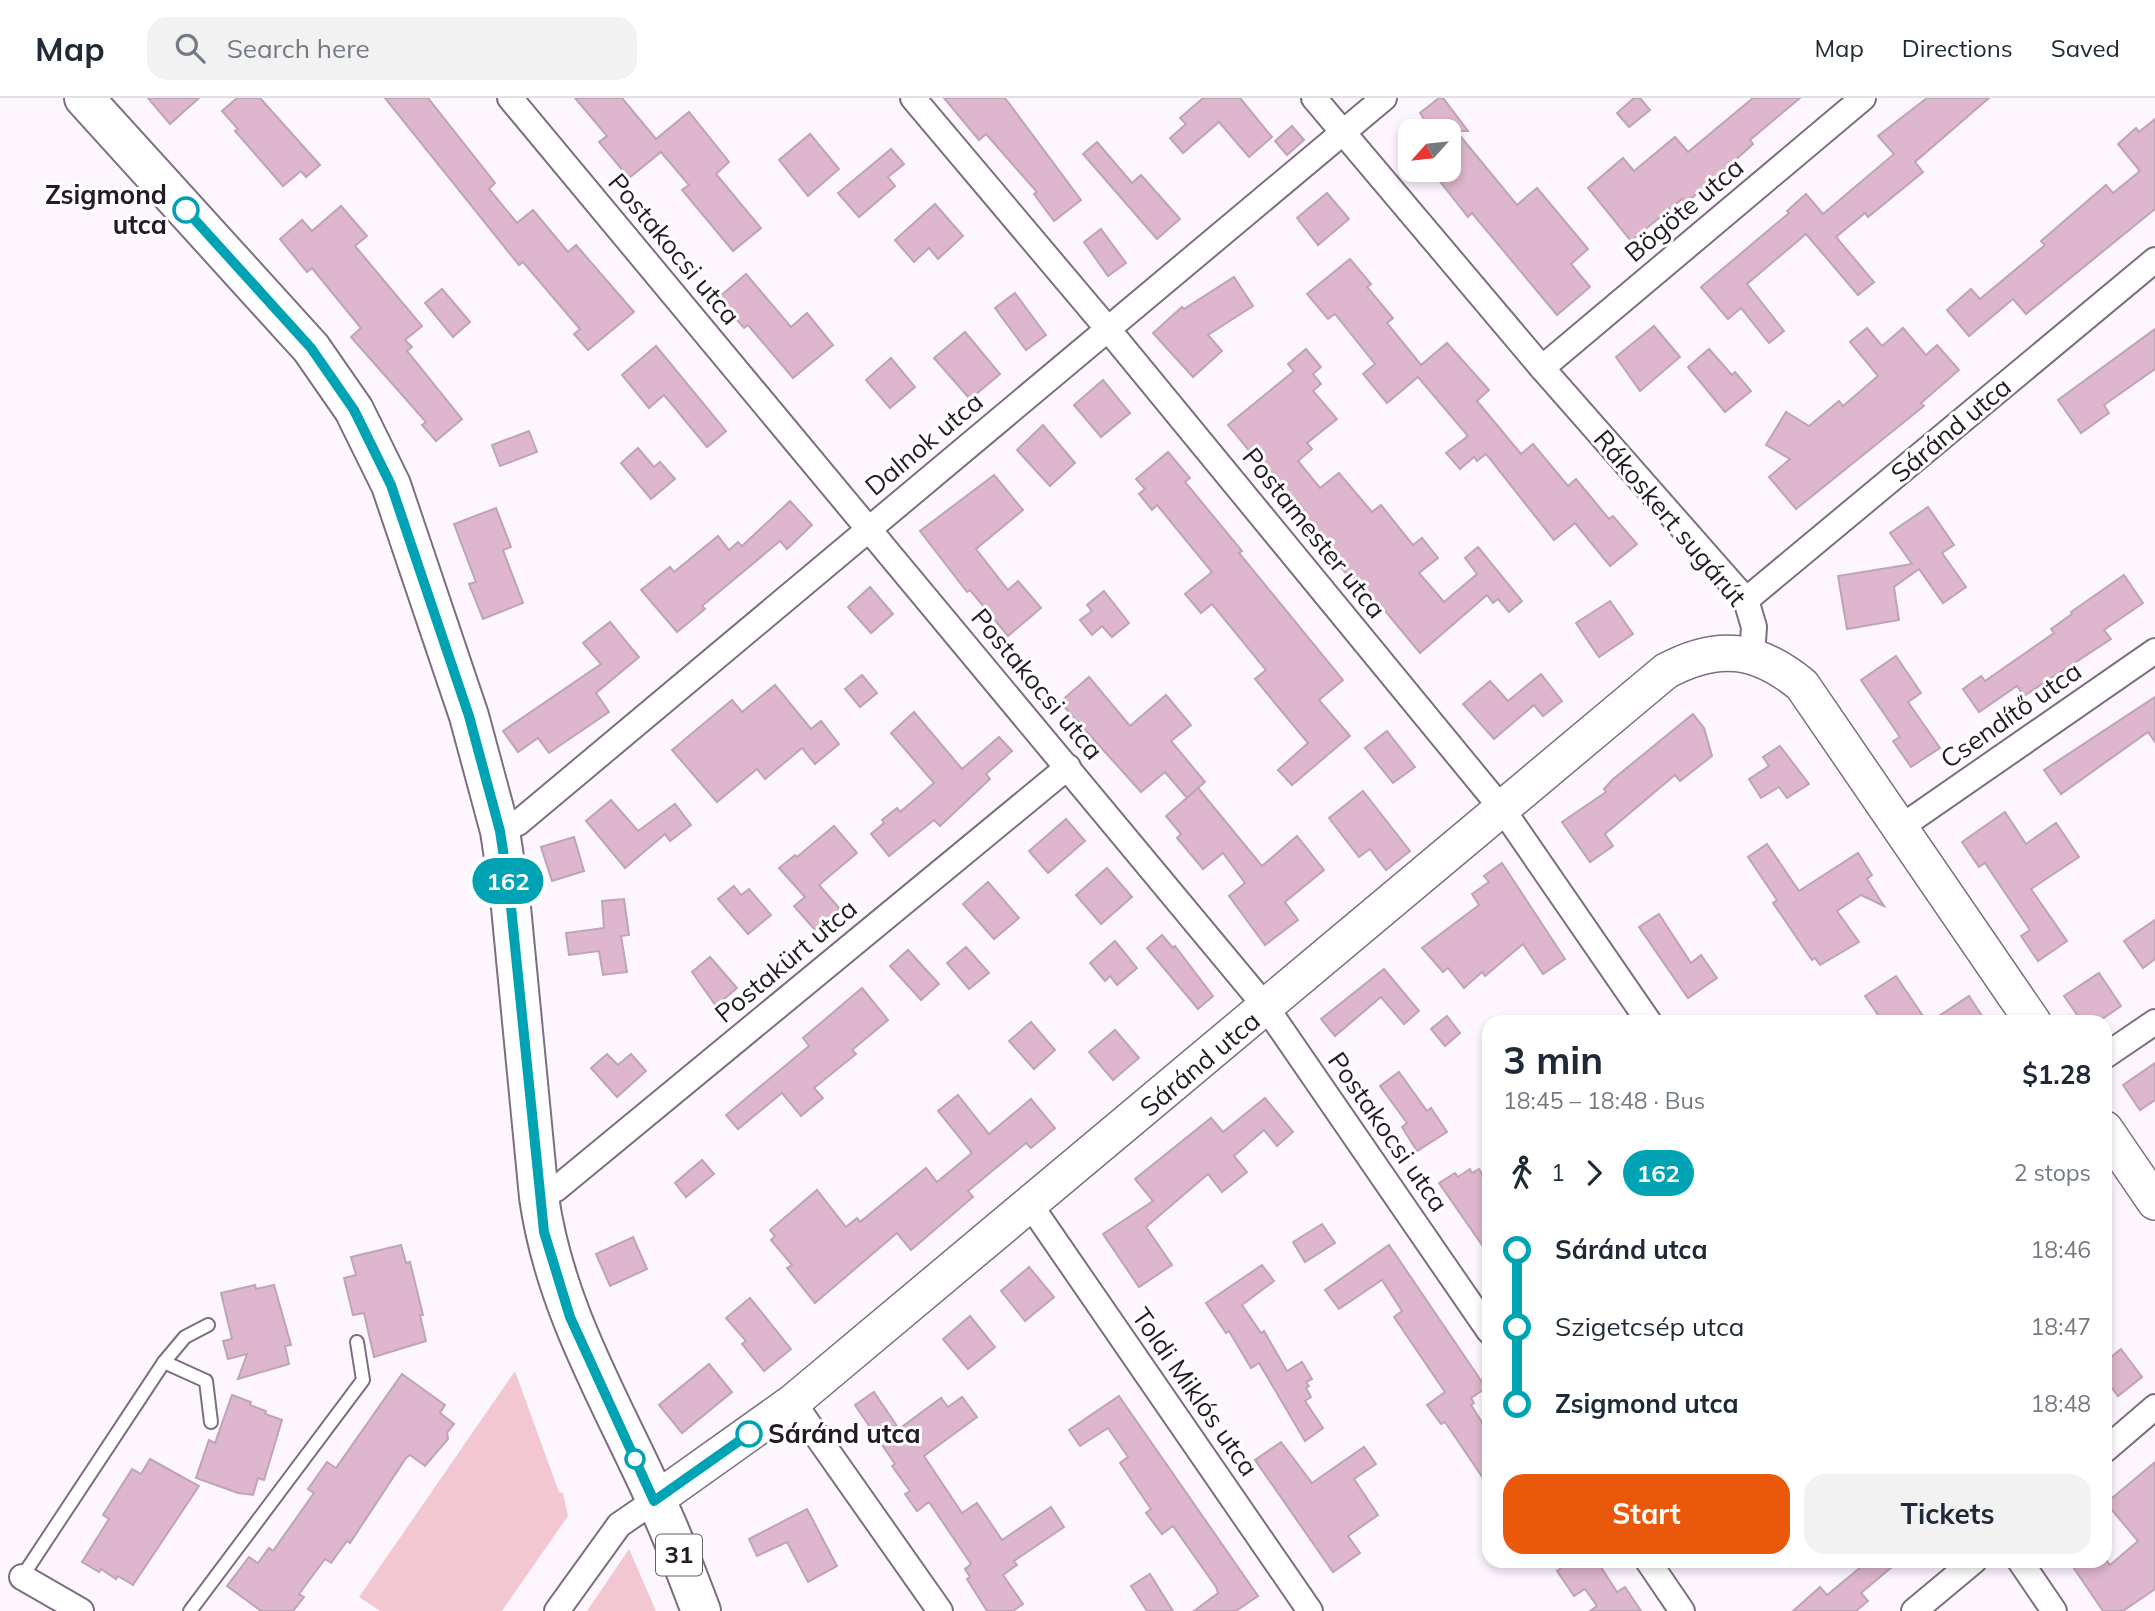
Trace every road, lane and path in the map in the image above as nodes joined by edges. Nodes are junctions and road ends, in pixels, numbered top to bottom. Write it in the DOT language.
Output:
graph roads {
  1 [pos="84,98"];
  2 [pos="510,98"];
  3 [pos="913,98"];
  4 [pos="1314,98"];
  5 [pos="1384,98"];
  6 [pos="1863,98"];
  7 [pos="1342,133"];
  8 [pos="2155,260"];
  9 [pos="1107,328"];
  10 [pos="1542,368"];
  11 [pos="869,529"];
  12 [pos="1746,600"];
  13 [pos="2155,651"];
  14 [pos="1752,656"];
  15 [pos="1068,767"];
  16 [pos="1503,810"];
  17 [pos="1901,827"];
  18 [pos="500,831"];
  19 [pos="1266,1007"];
  20 [pos="1644,1015"];
  21 [pos="2028,1015"];
  22 [pos="2155,1022"];
  23 [pos="2112,1051"];
  24 [pos="2112,1139"];
  25 [pos="539,1197"];
  26 [pos="2155,1202"];
  27 [pos="1031,1206"];
  28 [pos="1482,1321"];
  29 [pos="208,1325"];
  30 [pos="357,1342"];
  31 [pos="164,1362"];
  32 [pos="793,1402"];
  33 [pos="2155,1407"];
  34 [pos="211,1422"];
  35 [pos="2112,1444"];
  36 [pos="654,1501"];
  37 [pos="1653,1568"];
  38 [pos="1966,1568"];
  39 [pos="2025,1568"];
  40 [pos="22,1577"];
  41 [pos="81,1611"];
  42 [pos="190,1611"];
  43 [pos="556,1611"];
  44 [pos="701,1611"];
  45 [pos="940,1611"];
  46 [pos="1310,1611"];
  47 [pos="1682,1611"];
  48 [pos="1914,1611"];
  49 [pos="2054,1611"];
  1 -- 18 [label="main road, 31"];
  2 -- 11 [label="street, Postakocsi utca"];
  3 -- 9 [label="street, Postamester utca"];
  4 -- 7 [label="street, Rákoskert sugárút"];
  5 -- 7 [label="street, Dalnok utca"];
  6 -- 10 [label="street, Bögöte utca"];
  7 -- 9 [label="street, Dalnok utca"];
  7 -- 10 [label="street, Rákoskert sugárút"];
  8 -- 12 [label="street, Sáránd utca"];
  9 -- 11 [label="street, Dalnok utca"];
  9 -- 16 [label="street, Postamester utca"];
  10 -- 12 [label="street, Rákoskert sugárút"];
  11 -- 15 [label="street, Postakocsi utca"];
  11 -- 18 [label="street, Dalnok utca"];
  12 -- 14 [label="street, Rákoskert sugárút"];
  13 -- 17 [label="street, Csendítő utca"];
  14 -- 16 [label="street, Sáránd utca"];
  14 -- 17 [label="street"];
  15 -- 19 [label="street, Postakocsi utca"];
  15 -- 25 [label="street, Postakürt utca"];
  16 -- 19 [label="street, Sáránd utca"];
  16 -- 20 [label="street, Postamester utca"];
  17 -- 21 [label="street"];
  18 -- 25 [label="main road, 31"];
  19 -- 27 [label="street, Sáránd utca"];
  19 -- 28 [label="street, Postakocsi utca"];
  22 -- 23 [label="street"];
  24 -- 26 [label="street"];
  25 -- 36 [label="main road, 31"];
  27 -- 32 [label="street, Sáránd utca"];
  27 -- 46 [label="street, Toldi Miklós utca"];
  29 -- 31 [label="lane"];
  30 -- 42 [label="lane"];
  31 -- 34 [label="lane"];
  31 -- 40 [label="lane"];
  32 -- 36 [label="street, Sáránd utca"];
  32 -- 45 [label="street"];
  33 -- 35 [label="street"];
  36 -- 43 [label="street"];
  36 -- 44 [label="main road, 31"];
  37 -- 47 [label="street"];
  38 -- 48 [label="street"];
  39 -- 49 [label="street"];
  40 -- 41 [label="street"];
}
